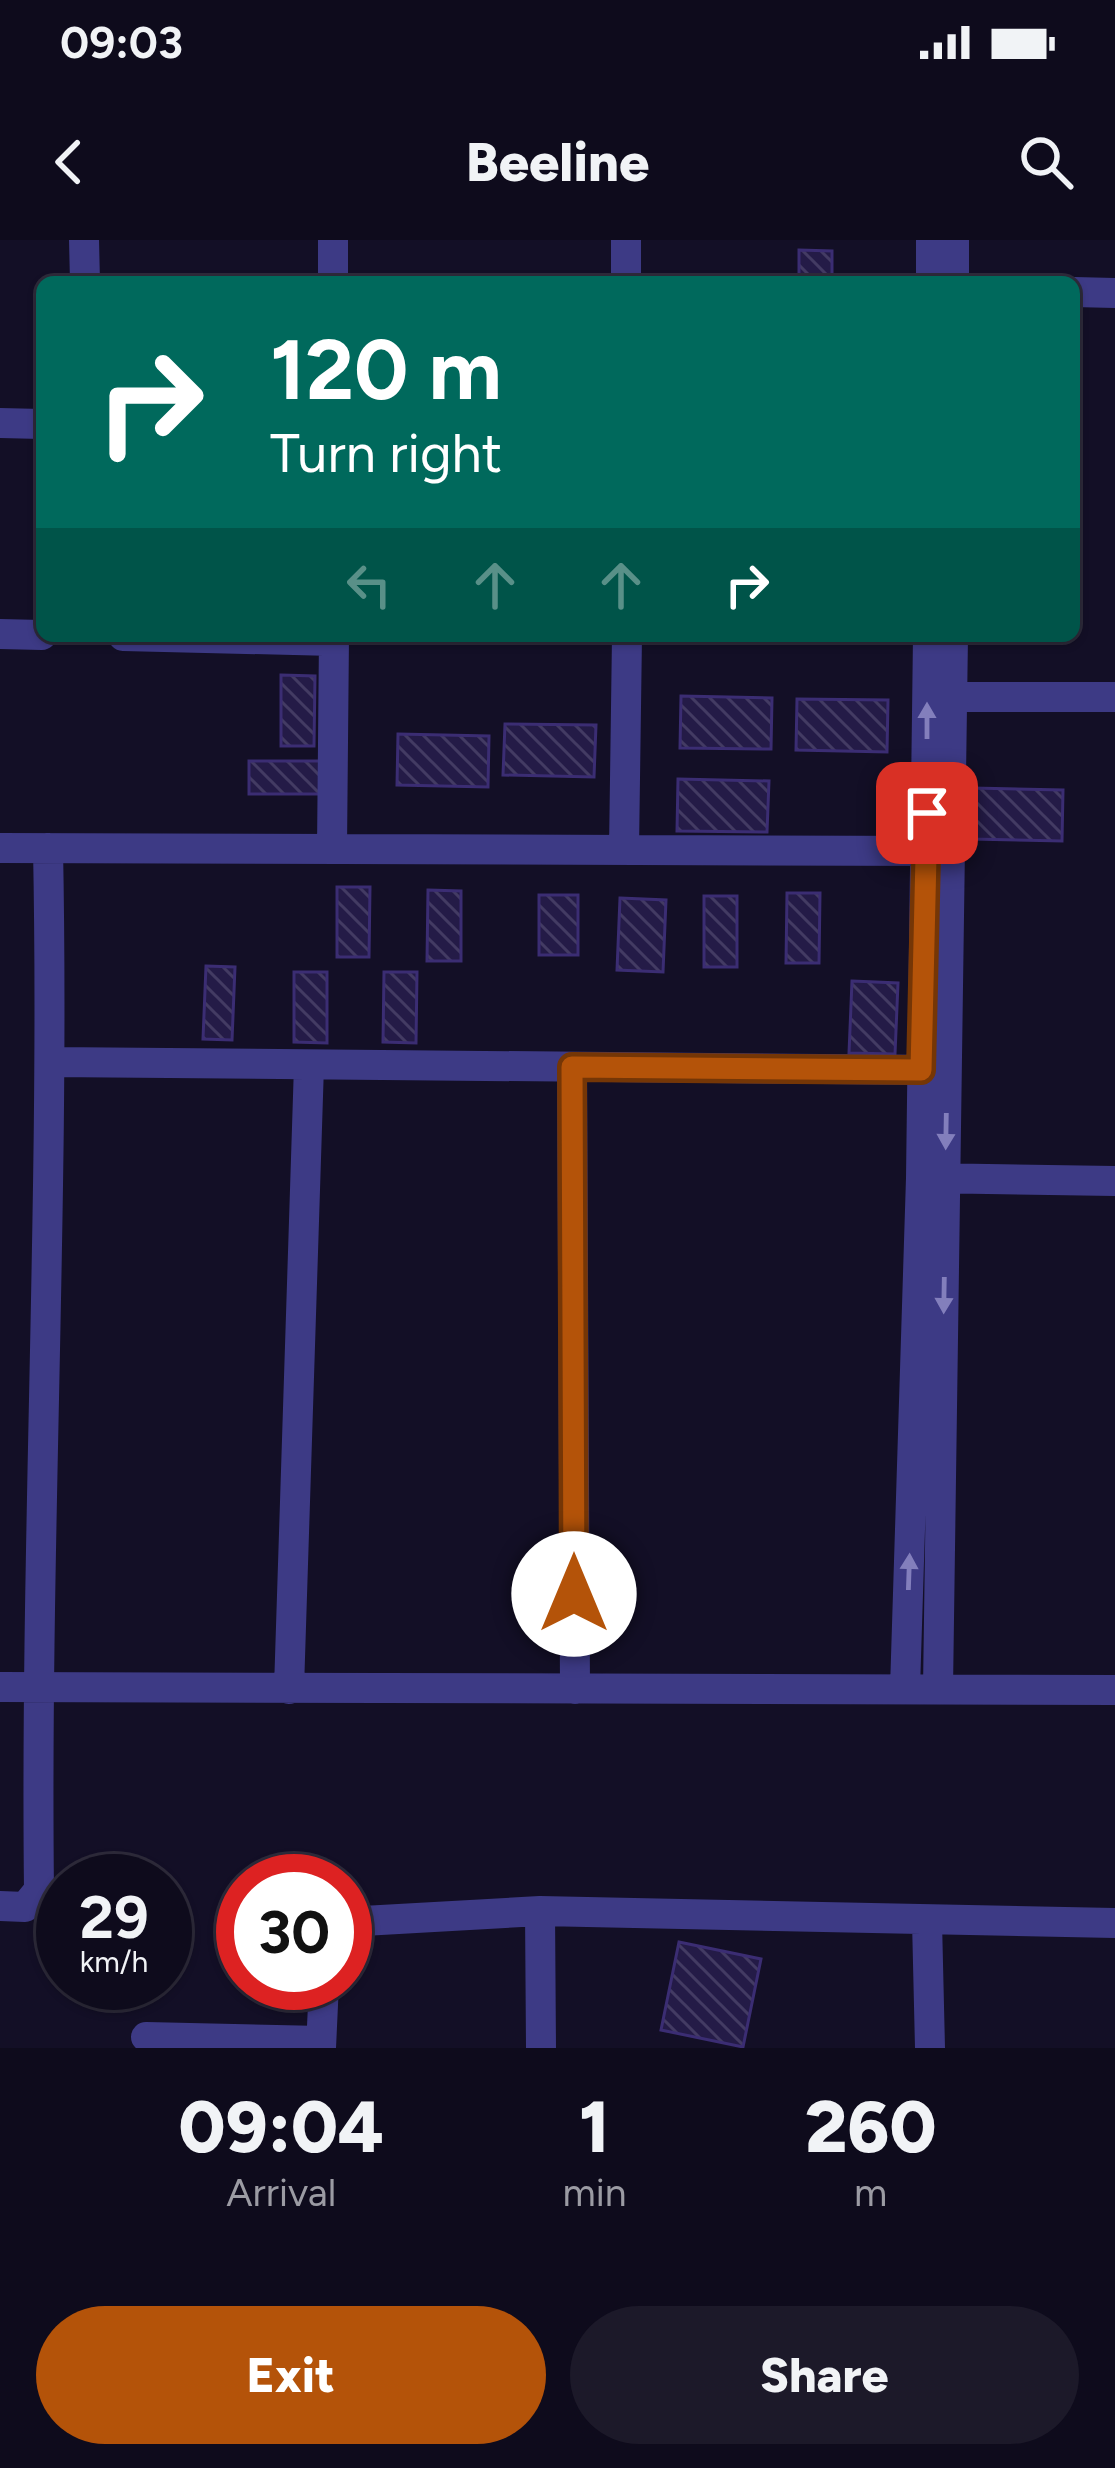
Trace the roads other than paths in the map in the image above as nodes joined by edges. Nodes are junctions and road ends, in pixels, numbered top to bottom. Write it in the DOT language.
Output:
graph roads {
  1 [pos="84,240"];
  2 [pos="333,240"];
  3 [pos="626,240"];
  4 [pos="931,240"];
  5 [pos="954,240"];
  6 [pos="85,276"];
  7 [pos="333,276"];
  8 [pos="626,276"];
  9 [pos="932,276"];
  10 [pos="954,276"];
  11 [pos="1080,292"];
  12 [pos="1115,293"];
  13 [pos="0,423"];
  14 [pos="36,424"];
  15 [pos="0,634"];
  16 [pos="36,635"];
  17 [pos="334,642"];
  18 [pos="627,642"];
  19 [pos="928,642"];
  20 [pos="953,642"];
  21 [pos="953,697"];
  22 [pos="1115,697"];
  23 [pos="0,848"];
  24 [pos="48,848"];
  25 [pos="332,849"];
  26 [pos="624,850"];
  27 [pos="939,851"];
  28 [pos="52,1062"];
  29 [pos="310,1065"];
  30 [pos="572,1067"];
  31 [pos="934,1070"];
  32 [pos="933,1178"];
  33 [pos="1115,1181"];
  34 [pos="0,1687"];
  35 [pos="37,1688"];
  36 [pos="289,1689"];
  37 [pos="575,1689"];
  38 [pos="905,1689"];
  39 [pos="938,1689"];
  40 [pos="1115,1690"];
  41 [pos="0,1906"];
  42 [pos="540,1911"];
  43 [pos="372,1920"];
  44 [pos="927,1921"];
  45 [pos="1115,1923"];
  46 [pos="323,2010"];
  47 [pos="146,2037"];
  48 [pos="321,2044"];
  49 [pos="541,2048"];
  50 [pos="930,2048"];
  1 -- 6 [label="street"];
  2 -- 7 [label="street"];
  3 -- 8 [label="street"];
  4 -- 9 [label="street"];
  5 -- 10 [label="street"];
  11 -- 12 [label="street"];
  13 -- 14 [label="street"];
  15 -- 16 [label="street"];
  17 -- 25 [label="street"];
  18 -- 26 [label="street"];
  27 -- 19 [label="street, one-way"];
  20 -- 21 [label="street"];
  21 -- 22 [label="street"];
  21 -- 27 [label="street"];
  23 -- 24 [label="street"];
  24 -- 25 [label="street"];
  24 -- 28 [label="street"];
  25 -- 26 [label="street"];
  26 -- 27 [label="street"];
  27 -- 31 [label="street"];
  28 -- 29 [label="street"];
  28 -- 35 [label="street"];
  29 -- 30 [label="street"];
  29 -- 36 [label="street"];
  30 -- 31 [label="street"];
  30 -- 37 [label="street"];
  31 -- 32 [label="street"];
  32 -- 33 [label="street"];
  38 -- 32 [label="street, one-way"];
  32 -- 39 [label="street, one-way"];
  34 -- 35 [label="street"];
  35 -- 36 [label="street"];
  35 -- 41 [label="street"];
  36 -- 37 [label="street"];
  37 -- 38 [label="street"];
  38 -- 39 [label="street"];
  39 -- 40 [label="street"];
  42 -- 43 [label="street"];
  42 -- 44 [label="street"];
  42 -- 49 [label="street"];
  44 -- 45 [label="street"];
  44 -- 50 [label="street"];
  46 -- 48 [label="street"];
  47 -- 48 [label="street"];
}
